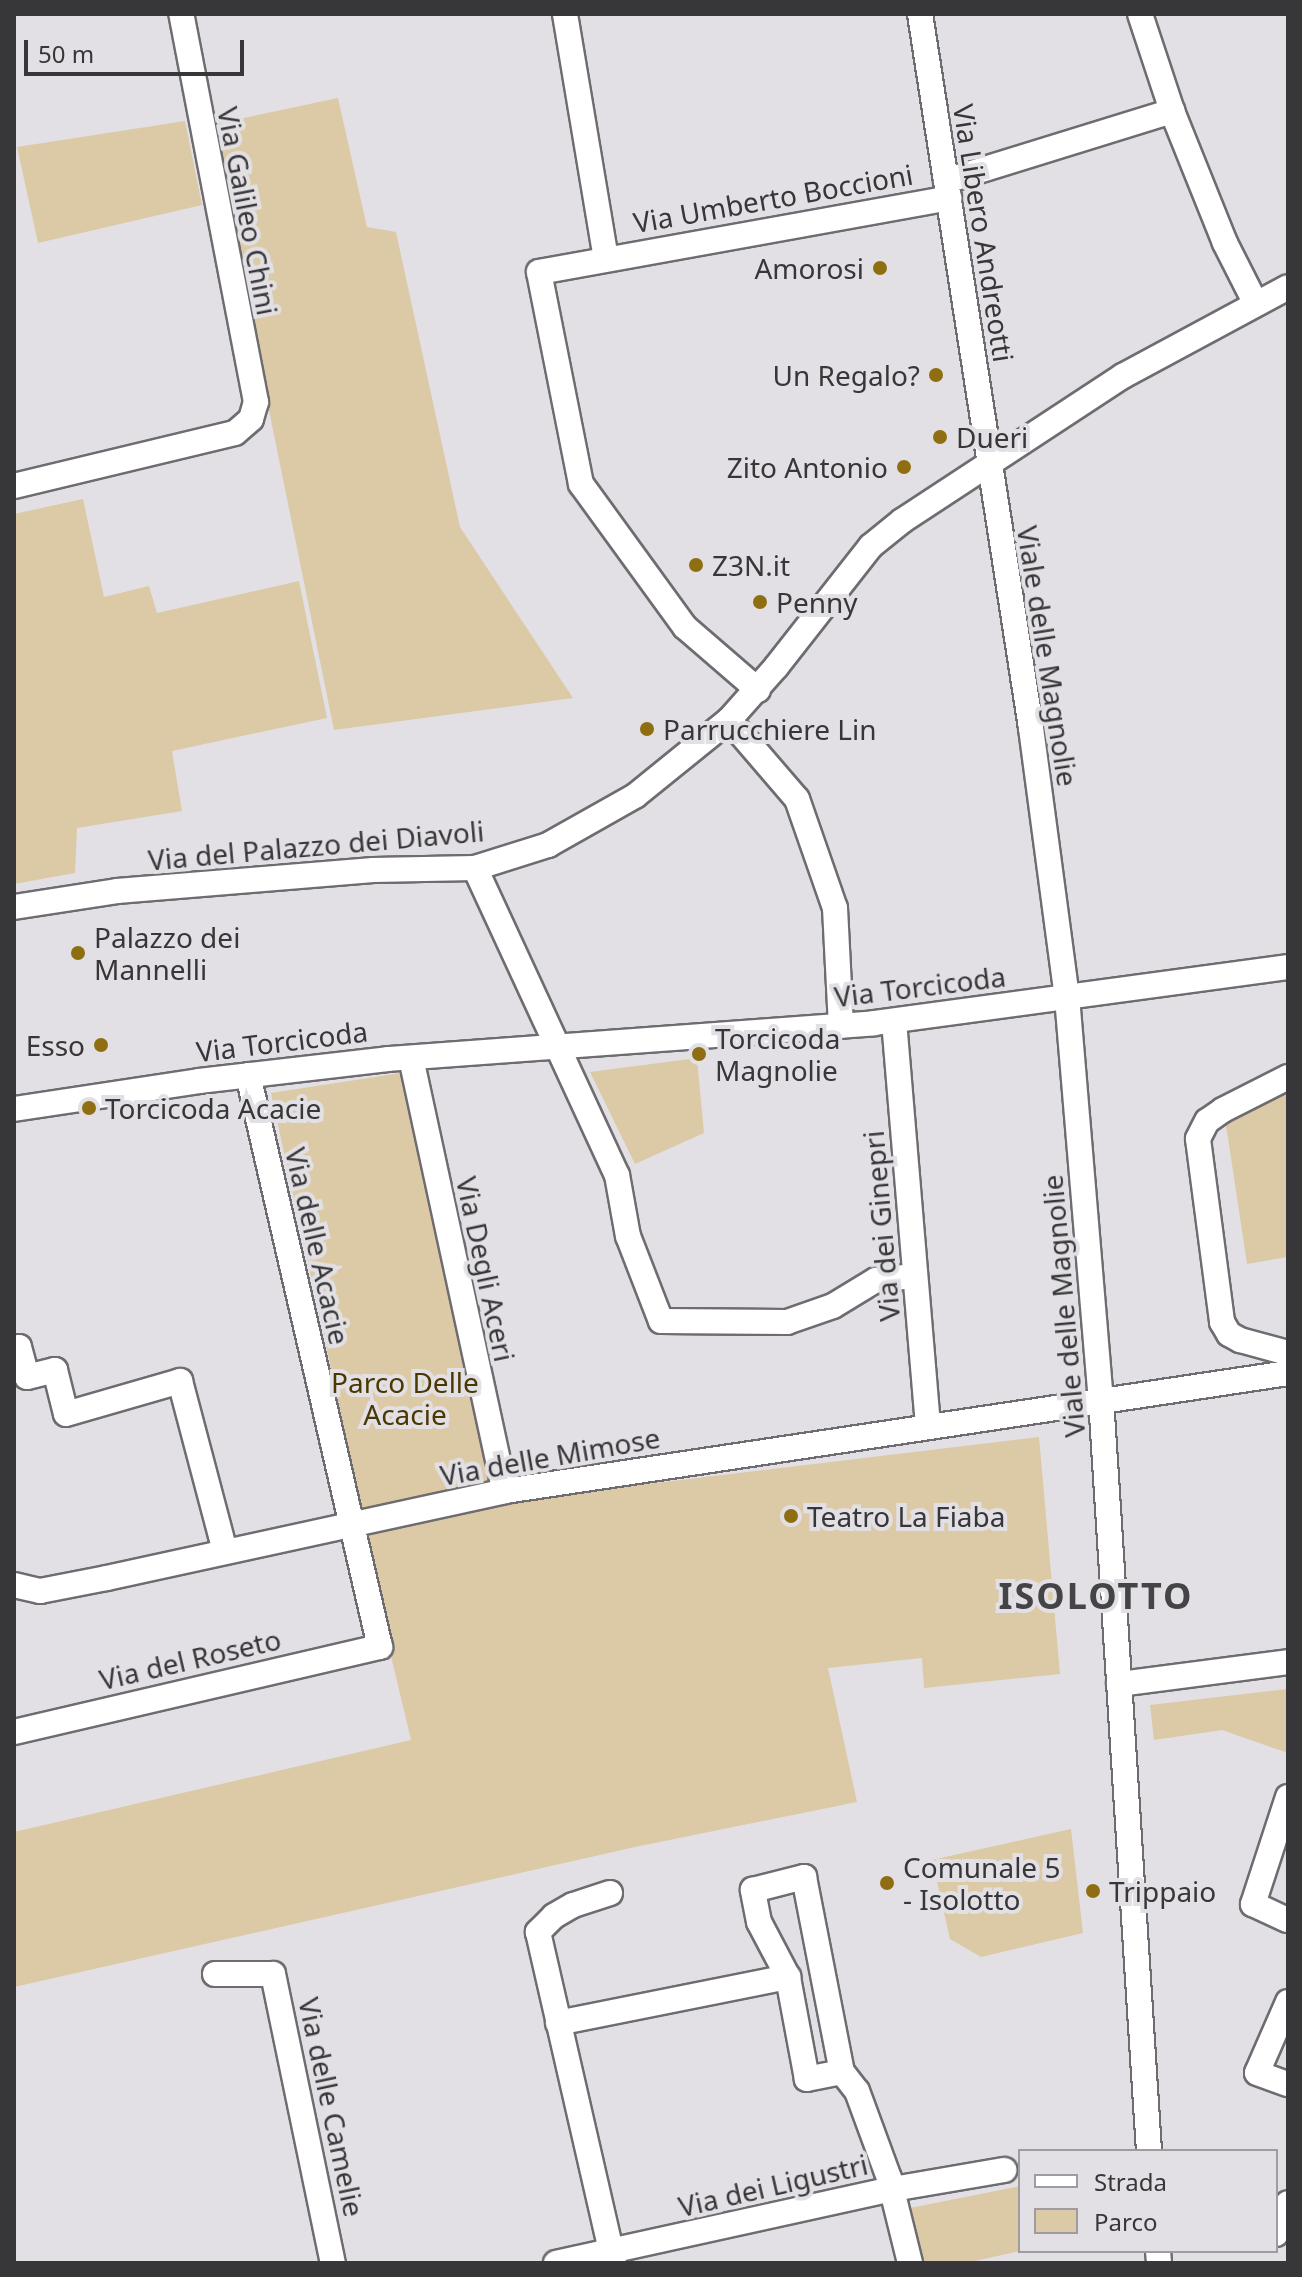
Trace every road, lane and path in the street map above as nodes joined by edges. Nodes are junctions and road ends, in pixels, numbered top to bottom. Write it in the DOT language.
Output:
graph roads {
  1 [pos="181,14"];
  2 [pos="565,14"];
  3 [pos="920,14"];
  4 [pos="1140,14"];
  5 [pos="1172,111"];
  6 [pos="948,189"];
  7 [pos="606,258"];
  8 [pos="1288,287"];
  9 [pos="1256,304"];
  10 [pos="989,462"];
  11 [pos="14,486"];
  12 [pos="758,690"];
  13 [pos="729,720"];
  14 [pos="475,868"];
  15 [pos="14,907"];
  16 [pos="1288,967"];
  17 [pos="1067,997"];
  18 [pos="894,1021"];
  19 [pos="841,1026"];
  20 [pos="558,1047"];
  21 [pos="411,1058"];
  22 [pos="248,1075"];
  23 [pos="1288,1077"];
  24 [pos="14,1109"];
  25 [pos="915,1276"];
  26 [pos="14,1348"];
  27 [pos="1288,1353"];
  28 [pos="1288,1373"];
  29 [pos="1101,1399"];
  30 [pos="928,1425"];
  31 [pos="505,1491"];
  32 [pos="350,1524"];
  33 [pos="225,1551"];
  34 [pos="14,1585"];
  35 [pos="1288,1662"];
  36 [pos="1119,1684"];
  37 [pos="14,1732"];
  38 [pos="1288,1797"];
  39 [pos="610,1893"];
  40 [pos="1288,1920"];
  41 [pos="215,1974"];
  42 [pos="788,1977"];
  43 [pos="1288,2002"];
  44 [pos="558,2023"];
  45 [pos="842,2072"];
  46 [pos="1288,2084"];
  47 [pos="1149,2149"];
  48 [pos="1004,2170"];
  49 [pos="893,2189"];
  50 [pos="1288,2203"];
  51 [pos="1278,2229"];
  52 [pos="612,2258"];
  53 [pos="333,2263"];
  54 [pos="556,2263"];
  55 [pos="910,2263"];
  1 -- 11 [label="street, Via Galileo Chini"];
  2 -- 7 [label="street"];
  3 -- 6 [label="street, Via Libero Andreotti"];
  4 -- 5 [label="street"];
  5 -- 6 [label="street, Via Umberto Boccioni"];
  5 -- 9 [label="street"];
  6 -- 7 [label="street, Via Umberto Boccioni"];
  6 -- 10 [label="street, Via Libero Andreotti"];
  7 -- 12 [label="street, Via Umberto Boccioni"];
  8 -- 9 [label="street, Via del Palazzo dei Diavoli"];
  9 -- 10 [label="street, Via del Palazzo dei Diavoli"];
  10 -- 12 [label="street, Via del Palazzo dei Diavoli"];
  10 -- 17 [label="street, Viale delle Magnolie"];
  12 -- 13 [label="street, Via del Palazzo dei Diavoli"];
  13 -- 14 [label="street, Via del Palazzo dei Diavoli"];
  13 -- 19 [label="street"];
  14 -- 15 [label="street, Via del Palazzo dei Diavoli"];
  14 -- 20 [label="street"];
  16 -- 17 [label="street, Via Torcicoda"];
  17 -- 18 [label="street, Via Torcicoda"];
  17 -- 29 [label="street, Viale delle Magnolie"];
  18 -- 19 [label="street, Via Torcicoda"];
  18 -- 25 [label="street, Via dei Ginepri"];
  19 -- 20 [label="street, Via Torcicoda"];
  20 -- 21 [label="street, Via Torcicoda"];
  20 -- 25 [label="street"];
  21 -- 22 [label="street, Via Torcicoda"];
  21 -- 31 [label="street, Via Degli Aceri"];
  22 -- 24 [label="street, Via Torcicoda"];
  22 -- 32 [label="street, Via delle Acacie"];
  23 -- 27 [label="street"];
  25 -- 30 [label="street, Via dei Ginepri"];
  26 -- 33 [label="street"];
  28 -- 29 [label="street, Via delle Mimose"];
  29 -- 30 [label="street, Via delle Mimose"];
  29 -- 36 [label="street, Viale delle Magnolie"];
  30 -- 31 [label="street, Via delle Mimose"];
  31 -- 32 [label="street, Via delle Mimose"];
  32 -- 33 [label="street, Via delle Mimose"];
  32 -- 37 [label="street, Via del Roseto"];
  33 -- 34 [label="street, Via delle Mimose"];
  35 -- 36 [label="street"];
  36 -- 47 [label="street, Viale delle Magnolie"];
  38 -- 40 [label="street"];
  39 -- 44 [label="street"];
  41 -- 53 [label="street, Via delle Camelie"];
  42 -- 44 [label="street"];
  42 -- 45 [label="street"];
  42 -- 45 [label="street"];
  43 -- 46 [label="street"];
  44 -- 52 [label="street"];
  45 -- 49 [label="street"];
  48 -- 49 [label="street, Via dei Ligustri"];
  49 -- 52 [label="street, Via dei Ligustri"];
  49 -- 55 [label="street"];
  50 -- 51 [label="street"];
  52 -- 54 [label="street, Via dei Ligustri"];
}
